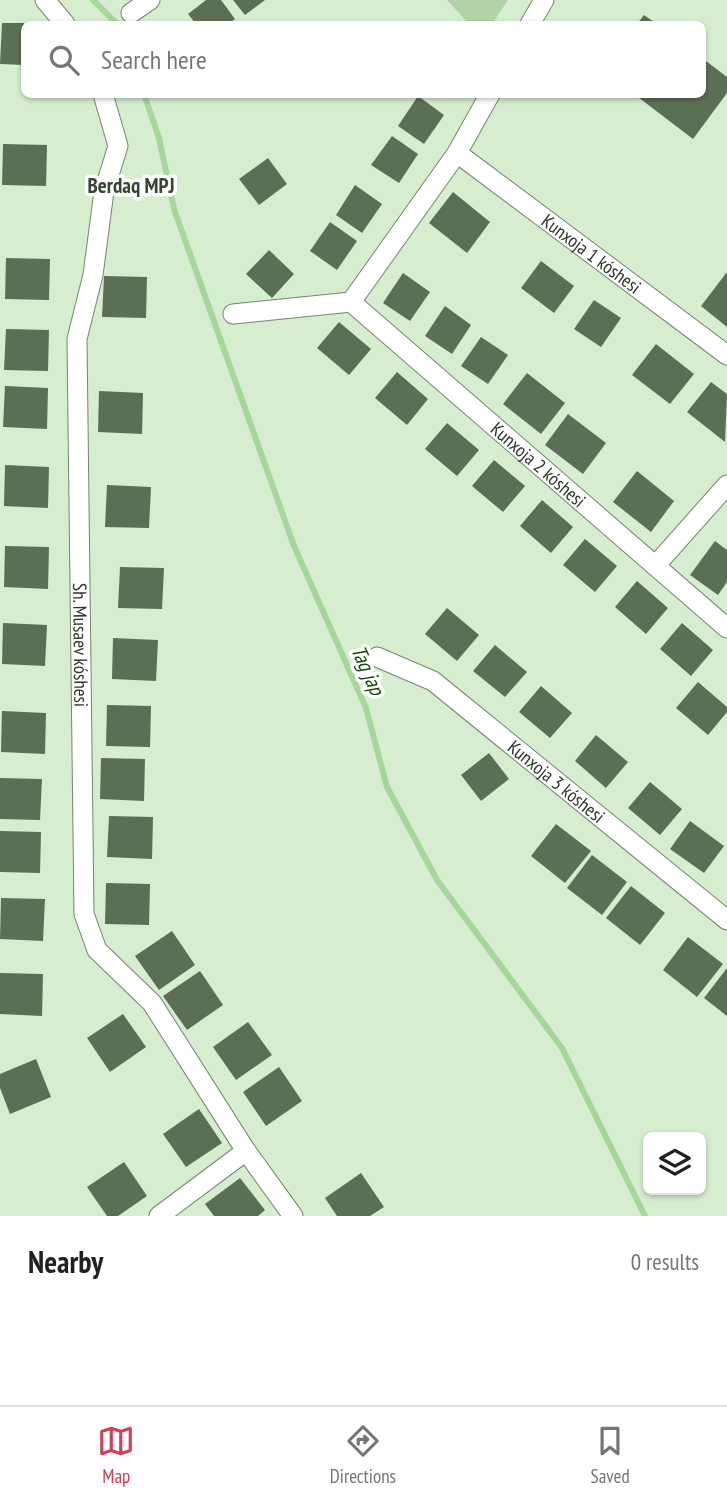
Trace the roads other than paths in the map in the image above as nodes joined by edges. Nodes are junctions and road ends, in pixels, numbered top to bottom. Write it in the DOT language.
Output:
graph roads {
  1 [pos="45,0"];
  2 [pos="150,0"];
  3 [pos="544,0"];
  4 [pos="131,13"];
  5 [pos="62,21"];
  6 [pos="532,21"];
  7 [pos="104,98"];
  8 [pos="488,98"];
  9 [pos="457,153"];
  10 [pos="351,302"];
  11 [pos="233,314"];
  12 [pos="727,355"];
  13 [pos="727,485"];
  14 [pos="655,566"];
  15 [pos="727,628"];
  16 [pos="377,657"];
  17 [pos="727,920"];
  18 [pos="246,1151"];
  19 [pos="159,1216"];
  20 [pos="293,1216"];
  1 -- 5 [label="street"];
  2 -- 4 [label="street"];
  3 -- 6 [label="street"];
  7 -- 18 [label="street, Sh. Musaev kóshesi"];
  8 -- 9 [label="street"];
  9 -- 10 [label="street"];
  9 -- 12 [label="street, Kunxoja 1 kóshesi"];
  10 -- 11 [label="street"];
  10 -- 14 [label="street, Kunxoja 2 kóshesi"];
  13 -- 14 [label="street"];
  14 -- 15 [label="street, Kunxoja 2 kóshesi"];
  16 -- 17 [label="street, Kunxoja 3 kóshesi"];
  18 -- 19 [label="street"];
  18 -- 20 [label="street, Sh. Musaev kóshesi"];
}
